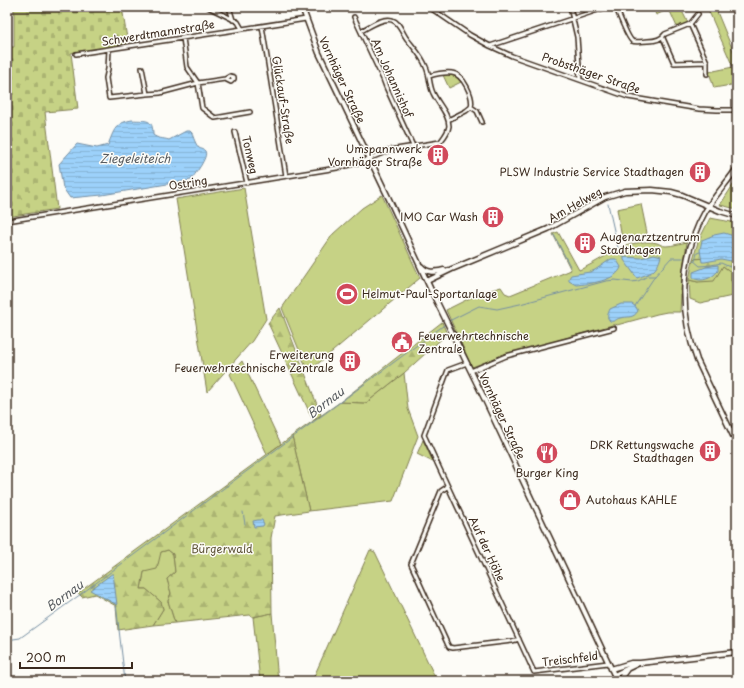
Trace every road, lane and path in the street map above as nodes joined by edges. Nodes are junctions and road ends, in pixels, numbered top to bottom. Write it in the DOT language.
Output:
graph roads {
  1 [pos="208,7"];
  2 [pos="229,7"];
  3 [pos="302,7"];
  4 [pos="429,7"];
  5 [pos="570,7"];
  6 [pos="607,7"];
  7 [pos="616,7"];
  8 [pos="698,14"];
  9 [pos="354,16"];
  10 [pos="573,18"];
  11 [pos="306,19"];
  12 [pos="233,20"];
  13 [pos="690,24"];
  14 [pos="262,26"];
  15 [pos="242,29"];
  16 [pos="361,31"];
  17 [pos="183,38"];
  18 [pos="663,38"];
  19 [pos="490,46"];
  20 [pos="109,49"];
  21 [pos="76,54"];
  22 [pos="708,62"];
  23 [pos="142,68"];
  24 [pos="707,74"];
  25 [pos="429,76"];
  26 [pos="225,79"];
  27 [pos="580,80"];
  28 [pos="198,83"];
  29 [pos="147,94"];
  30 [pos="471,107"];
  31 [pos="737,110"];
  32 [pos="250,112"];
  33 [pos="448,120"];
  34 [pos="482,122"];
  35 [pos="235,132"];
  36 [pos="413,146"];
  37 [pos="370,159"];
  38 [pos="737,168"];
  39 [pos="286,176"];
  40 [pos="247,182"];
  41 [pos="709,206"];
  42 [pos="737,216"];
  43 [pos="7,221"];
  44 [pos="418,263"];
  45 [pos="452,269"];
  46 [pos="427,281"];
  47 [pos="614,328"];
  48 [pos="467,363"];
  49 [pos="471,371"];
  50 [pos="737,444"];
  51 [pos="448,487"];
  52 [pos="519,639"];
  53 [pos="737,652"];
  54 [pos="608,663"];
  55 [pos="640,663"];
  56 [pos="627,668"];
  57 [pos="611,669"];
  58 [pos="534,672"];
  59 [pos="614,675"];
  60 [pos="617,681"];
  61 [pos="622,681"];
  1 -- 12 [label="street"];
  2 -- 12 [label="street"];
  3 -- 11 [label="main road, Vornhäger Straße"];
  4 -- 19 [label="street, Probsthäger Straße"];
  5 -- 10 [label="street"];
  6 -- 10 [label="street"];
  7 -- 18 [label="street"];
  8 -- 13 [label="street"];
  9 -- 16 [label="street, Am Johannishof"];
  10 -- 19 [label="street"];
  10 -- 27 [label="street"];
  11 -- 14 [label="street, Schwerdtmannstraße"];
  11 -- 37 [label="main road, Vornhäger Straße"];
  12 -- 15 [label="street"];
  13 -- 18 [label="street"];
  13 -- 22 [label="street"];
  14 -- 15 [label="street, Schwerdtmannstraße"];
  14 -- 39 [label="street, Glückauf-Straße"];
  15 -- 17 [label="street, Schwerdtmannstraße"];
  16 -- 25 [label="street"];
  16 -- 36 [label="street, Am Johannishof"];
  17 -- 20 [label="street, Schwerdtmannstraße"];
  17 -- 28 [label="street"];
  18 -- 22 [label="street"];
  19 -- 27 [label="street, Probsthäger Straße"];
  20 -- 21 [label="street, Schwerdtmannstraße"];
  20 -- 29 [label="street"];
  22 -- 24 [label="street"];
  23 -- 29 [label="street"];
  25 -- 30 [label="street"];
  25 -- 33 [label="street"];
  26 -- 28 [label="street"];
  27 -- 31 [label="street, Probsthäger Straße"];
  28 -- 29 [label="street"];
  28 -- 32 [label="street"];
  30 -- 33 [label="street"];
  30 -- 34 [label="street"];
  33 -- 36 [label="street"];
  35 -- 40 [label="street, Tonweg"];
  36 -- 37 [label="street"];
  37 -- 39 [label="street, Ostring"];
  37 -- 44 [label="main road, Vornhäger Straße"];
  38 -- 41 [label="main road"];
  39 -- 40 [label="street, Ostring"];
  40 -- 43 [label="street, Ostring"];
  41 -- 42 [label="main road, Am Helweg"];
  41 -- 45 [label="main road, Am Helweg"];
  41 -- 50 [label="main road"];
  44 -- 45 [label="main road"];
  44 -- 46 [label="main road, Vornhäger Straße"];
  45 -- 46 [label="main road, Am Helweg"];
  46 -- 48 [label="main road, Vornhäger Straße"];
  47 -- 49 [label="street"];
  48 -- 49 [label="main road, Vornhäger Straße"];
  48 -- 51 [label="street, Auf der Höhe"];
  49 -- 54 [label="main road, Vornhäger Straße"];
  51 -- 52 [label="street, Auf der Höhe"];
  51 -- 52 [label="street"];
  52 -- 58 [label="street, Auf der Höhe"];
  53 -- 55 [label="main road"];
  54 -- 57 [label="main road, Vornhäger Straße"];
  54 -- 58 [label="street, Treischfeld"];
  55 -- 56 [label="main road"];
  55 -- 57 [label="main road"];
  56 -- 59 [label="main road"];
  56 -- 61 [label="main road"];
  57 -- 59 [label="main road, Vornhäger Straße"];
  59 -- 60 [label="main road, Vornhäger Straße"];
}
